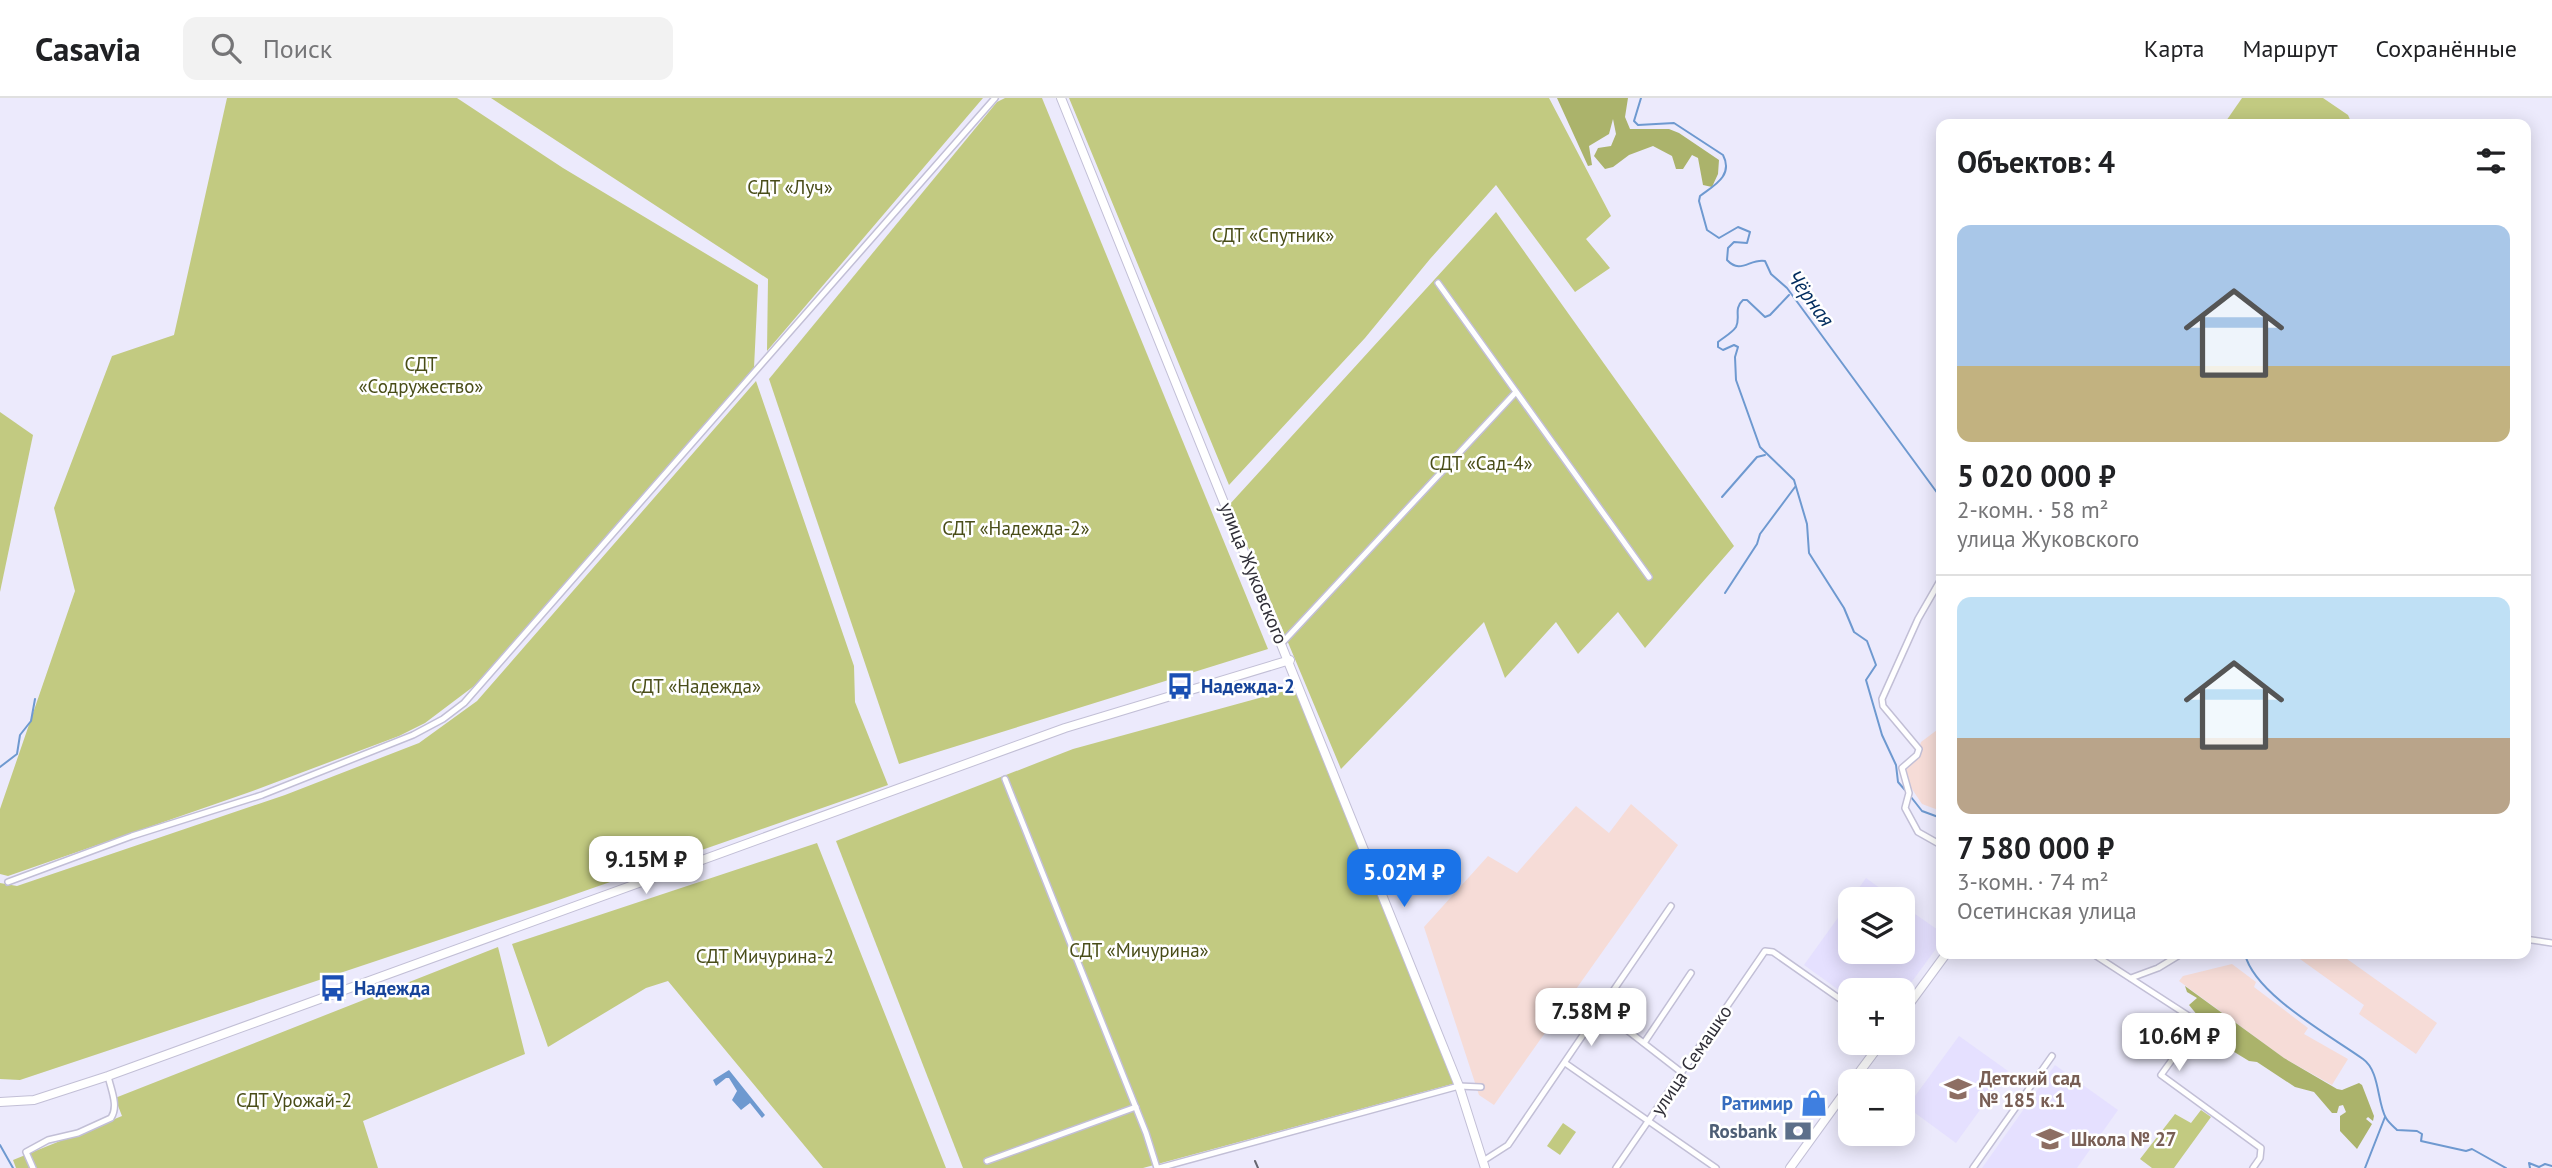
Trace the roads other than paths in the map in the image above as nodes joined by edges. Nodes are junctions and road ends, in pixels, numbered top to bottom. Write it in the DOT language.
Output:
graph roads {
  1 [pos="995,98"];
  2 [pos="1061,98"];
  3 [pos="1438,283"];
  4 [pos="1516,392"];
  5 [pos="1649,577"];
  6 [pos="1936,588"];
  7 [pos="1283,642"];
  8 [pos="1290,660"];
  9 [pos="1005,779"];
  10 [pos="1936,842"];
  11 [pos="8,882"];
  12 [pos="1671,906"];
  13 [pos="2531,940"];
  14 [pos="2552,943"];
  15 [pos="1942,959"];
  16 [pos="2101,959"];
  17 [pos="2173,959"];
  18 [pos="1691,973"];
  19 [pos="2131,978"];
  20 [pos="1915,996"];
  21 [pos="1838,998"];
  22 [pos="1601,1010"];
  23 [pos="1644,1043"];
  24 [pos="2052,1056"];
  25 [pos="1564,1063"];
  26 [pos="1681,1072"];
  27 [pos="108,1076"];
  28 [pos="1459,1086"];
  29 [pos="1481,1087"];
  30 [pos="1838,1101"];
  31 [pos="0,1102"];
  32 [pos="1136,1107"];
  33 [pos="1649,1122"];
  34 [pos="986,1161"];
  35 [pos="1484,1164"];
  36 [pos="33,1168"];
  37 [pos="1158,1168"];
  38 [pos="1616,1168"];
  39 [pos="1716,1168"];
  40 [pos="1790,1168"];
  41 [pos="1973,1168"];
  42 [pos="2253,1168"];
  1 -- 11 [label="street"];
  2 -- 7 [label="street, улица Жуковского"];
  3 -- 4 [label="street"];
  4 -- 5 [label="street"];
  4 -- 7 [label="street"];
  6 -- 10 [label="street"];
  7 -- 8 [label="street, улица Жуковского"];
  8 -- 27 [label="street"];
  8 -- 28 [label="street, улица Жуковского"];
  9 -- 32 [label="street"];
  12 -- 22 [label="street"];
  13 -- 14 [label="street"];
  15 -- 20 [label="street"];
  16 -- 19 [label="street"];
  17 -- 19 [label="street"];
  18 -- 23 [label="street"];
  19 -- 42 [label="street"];
  21 -- 26 [label="street, улица Семашко"];
  22 -- 23 [label="street"];
  22 -- 25 [label="street"];
  23 -- 26 [label="street"];
  24 -- 41 [label="street"];
  25 -- 33 [label="street"];
  25 -- 35 [label="street"];
  26 -- 33 [label="street, улица Семашко"];
  27 -- 31 [label="street"];
  27 -- 36 [label="street"];
  28 -- 29 [label="street"];
  28 -- 35 [label="street, улица Жуковского"];
  28 -- 37 [label="street"];
  30 -- 40 [label="street"];
  32 -- 34 [label="street"];
  32 -- 37 [label="street"];
  33 -- 38 [label="street, улица Семашко"];
  33 -- 39 [label="street"];
}
